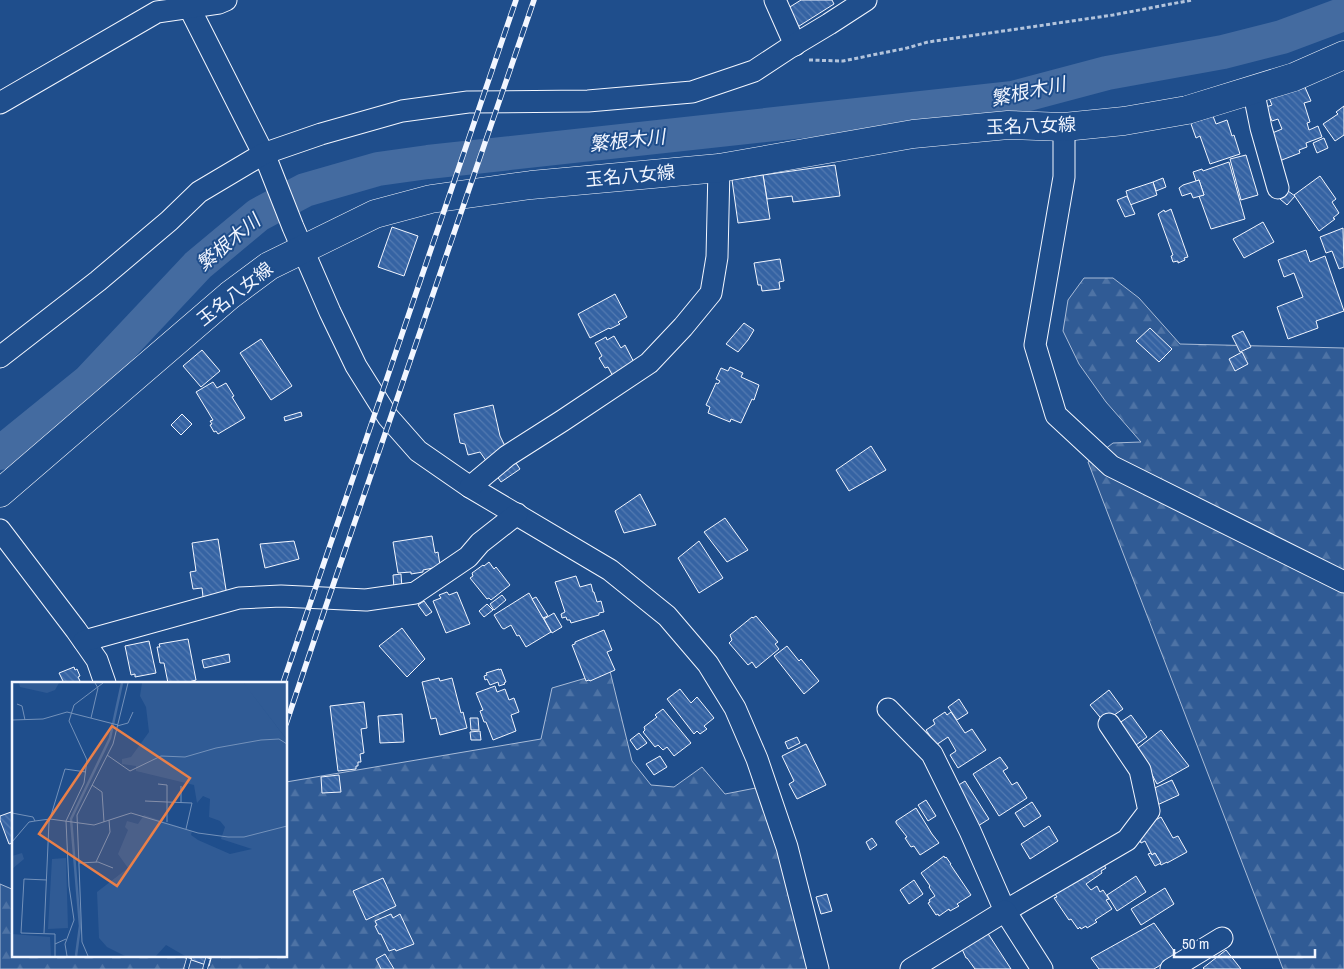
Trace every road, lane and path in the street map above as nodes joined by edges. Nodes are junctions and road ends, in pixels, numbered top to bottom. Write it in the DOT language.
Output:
graph roads {
  1 [pos="226,0"];
  2 [pos="775,0"];
  3 [pos="866,0"];
  4 [pos="1192,0"];
  5 [pos="186,4"];
  6 [pos="795,45"];
  7 [pos="1344,56"];
  8 [pos="1253,89"];
  9 [pos="0,103"];
  10 [pos="1064,127"];
  11 [pos="265,157"];
  12 [pos="719,168"];
  13 [pos="1278,188"];
  14 [pos="298,238"];
  15 [pos="0,357"];
  16 [pos="470,487"];
  17 [pos="0,493"];
  18 [pos="517,514"];
  19 [pos="0,530"];
  20 [pos="1344,582"];
  21 [pos="84,641"];
  22 [pos="105,682"];
  23 [pos="888,709"];
  24 [pos="1109,724"];
  25 [pos="1005,911"];
  26 [pos="1222,938"];
  27 [pos="818,969"];
  28 [pos="911,969"];
  29 [pos="1042,969"];
  30 [pos="1171,969"];
  1 -- 5 [label="street"];
  2 -- 6 [label="street"];
  3 -- 6 [label="street"];
  4 -- 6 [label="path"];
  5 -- 9 [label="street"];
  5 -- 11 [label="street"];
  6 -- 11 [label="street"];
  7 -- 8 [label="main road, 玉名八女線"];
  8 -- 10 [label="main road, 玉名八女線"];
  8 -- 13 [label="street"];
  10 -- 12 [label="main road, 玉名八女線"];
  10 -- 20 [label="street"];
  11 -- 14 [label="street"];
  11 -- 15 [label="street"];
  12 -- 14 [label="main road, 玉名八女線"];
  12 -- 16 [label="street"];
  14 -- 16 [label="street"];
  14 -- 17 [label="main road, 玉名八女線"];
  16 -- 18 [label="street"];
  18 -- 21 [label="street"];
  18 -- 27 [label="street"];
  19 -- 21 [label="street"];
  21 -- 22 [label="street"];
  23 -- 25 [label="street"];
  24 -- 25 [label="street"];
  25 -- 28 [label="street"];
  25 -- 29 [label="street"];
  26 -- 30 [label="street"];
}
